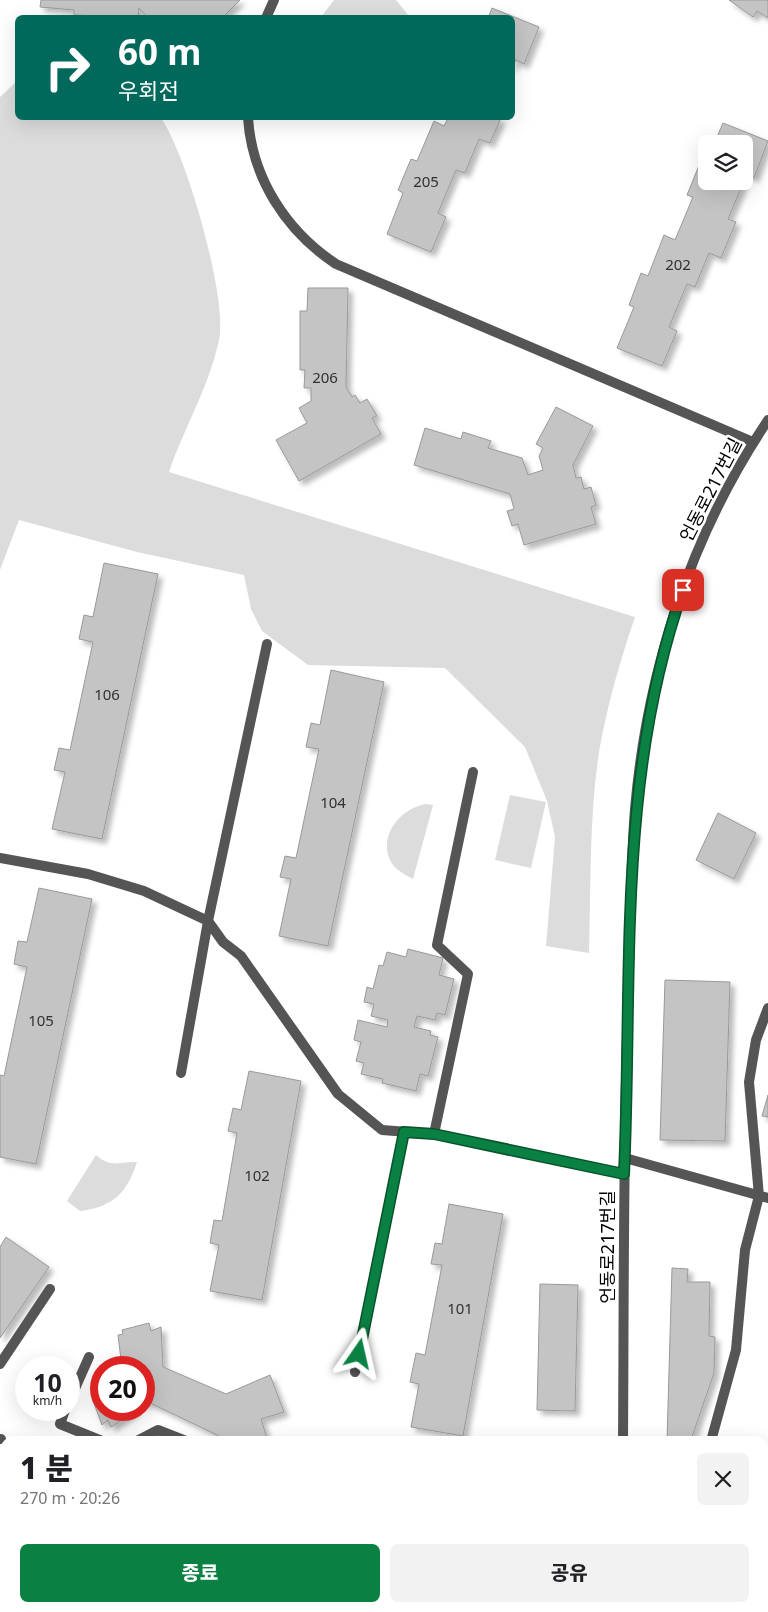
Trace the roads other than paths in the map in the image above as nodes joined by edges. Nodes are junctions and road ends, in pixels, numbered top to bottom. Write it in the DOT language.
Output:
graph roads {
  1 [pos="274,0"];
  2 [pos="267,15"];
  3 [pos="248,120"];
  4 [pos="768,420"];
  5 [pos="753,442"];
  6 [pos="267,644"];
  7 [pos="473,772"];
  8 [pos="0,858"];
  9 [pos="208,922"];
  10 [pos="768,1008"];
  11 [pos="181,1073"];
  12 [pos="404,1132"];
  13 [pos="434,1134"];
  14 [pos="625,1158"];
  15 [pos="624,1174"];
  16 [pos="764,1197"];
  17 [pos="50,1289"];
  18 [pos="89,1357"];
  19 [pos="0,1364"];
  20 [pos="355,1372"];
  21 [pos="80,1377"];
  22 [pos="61,1421"];
  23 [pos="90,1436"];
  24 [pos="147,1436"];
  25 [pos="173,1436"];
  26 [pos="622,1436"];
  27 [pos="712,1436"];
  1 -- 2 [label="street"];
  3 -- 5 [label="street"];
  4 -- 5 [label="street, 언동로217번길"];
  5 -- 14 [label="street, 언동로217번길"];
  6 -- 9 [label="street"];
  7 -- 13 [label="street"];
  8 -- 9 [label="street"];
  9 -- 11 [label="street"];
  9 -- 12 [label="street"];
  10 -- 16 [label="street"];
  12 -- 13 [label="street"];
  12 -- 20 [label="street"];
  13 -- 15 [label="street"];
  14 -- 15 [label="street, 언동로217번길"];
  14 -- 16 [label="street"];
  15 -- 26 [label="street, 언동로217번길"];
  16 -- 27 [label="street"];
  17 -- 19 [label="street"];
  18 -- 21 [label="street"];
  22 -- 23 [label="street"];
  24 -- 25 [label="street"];
}
